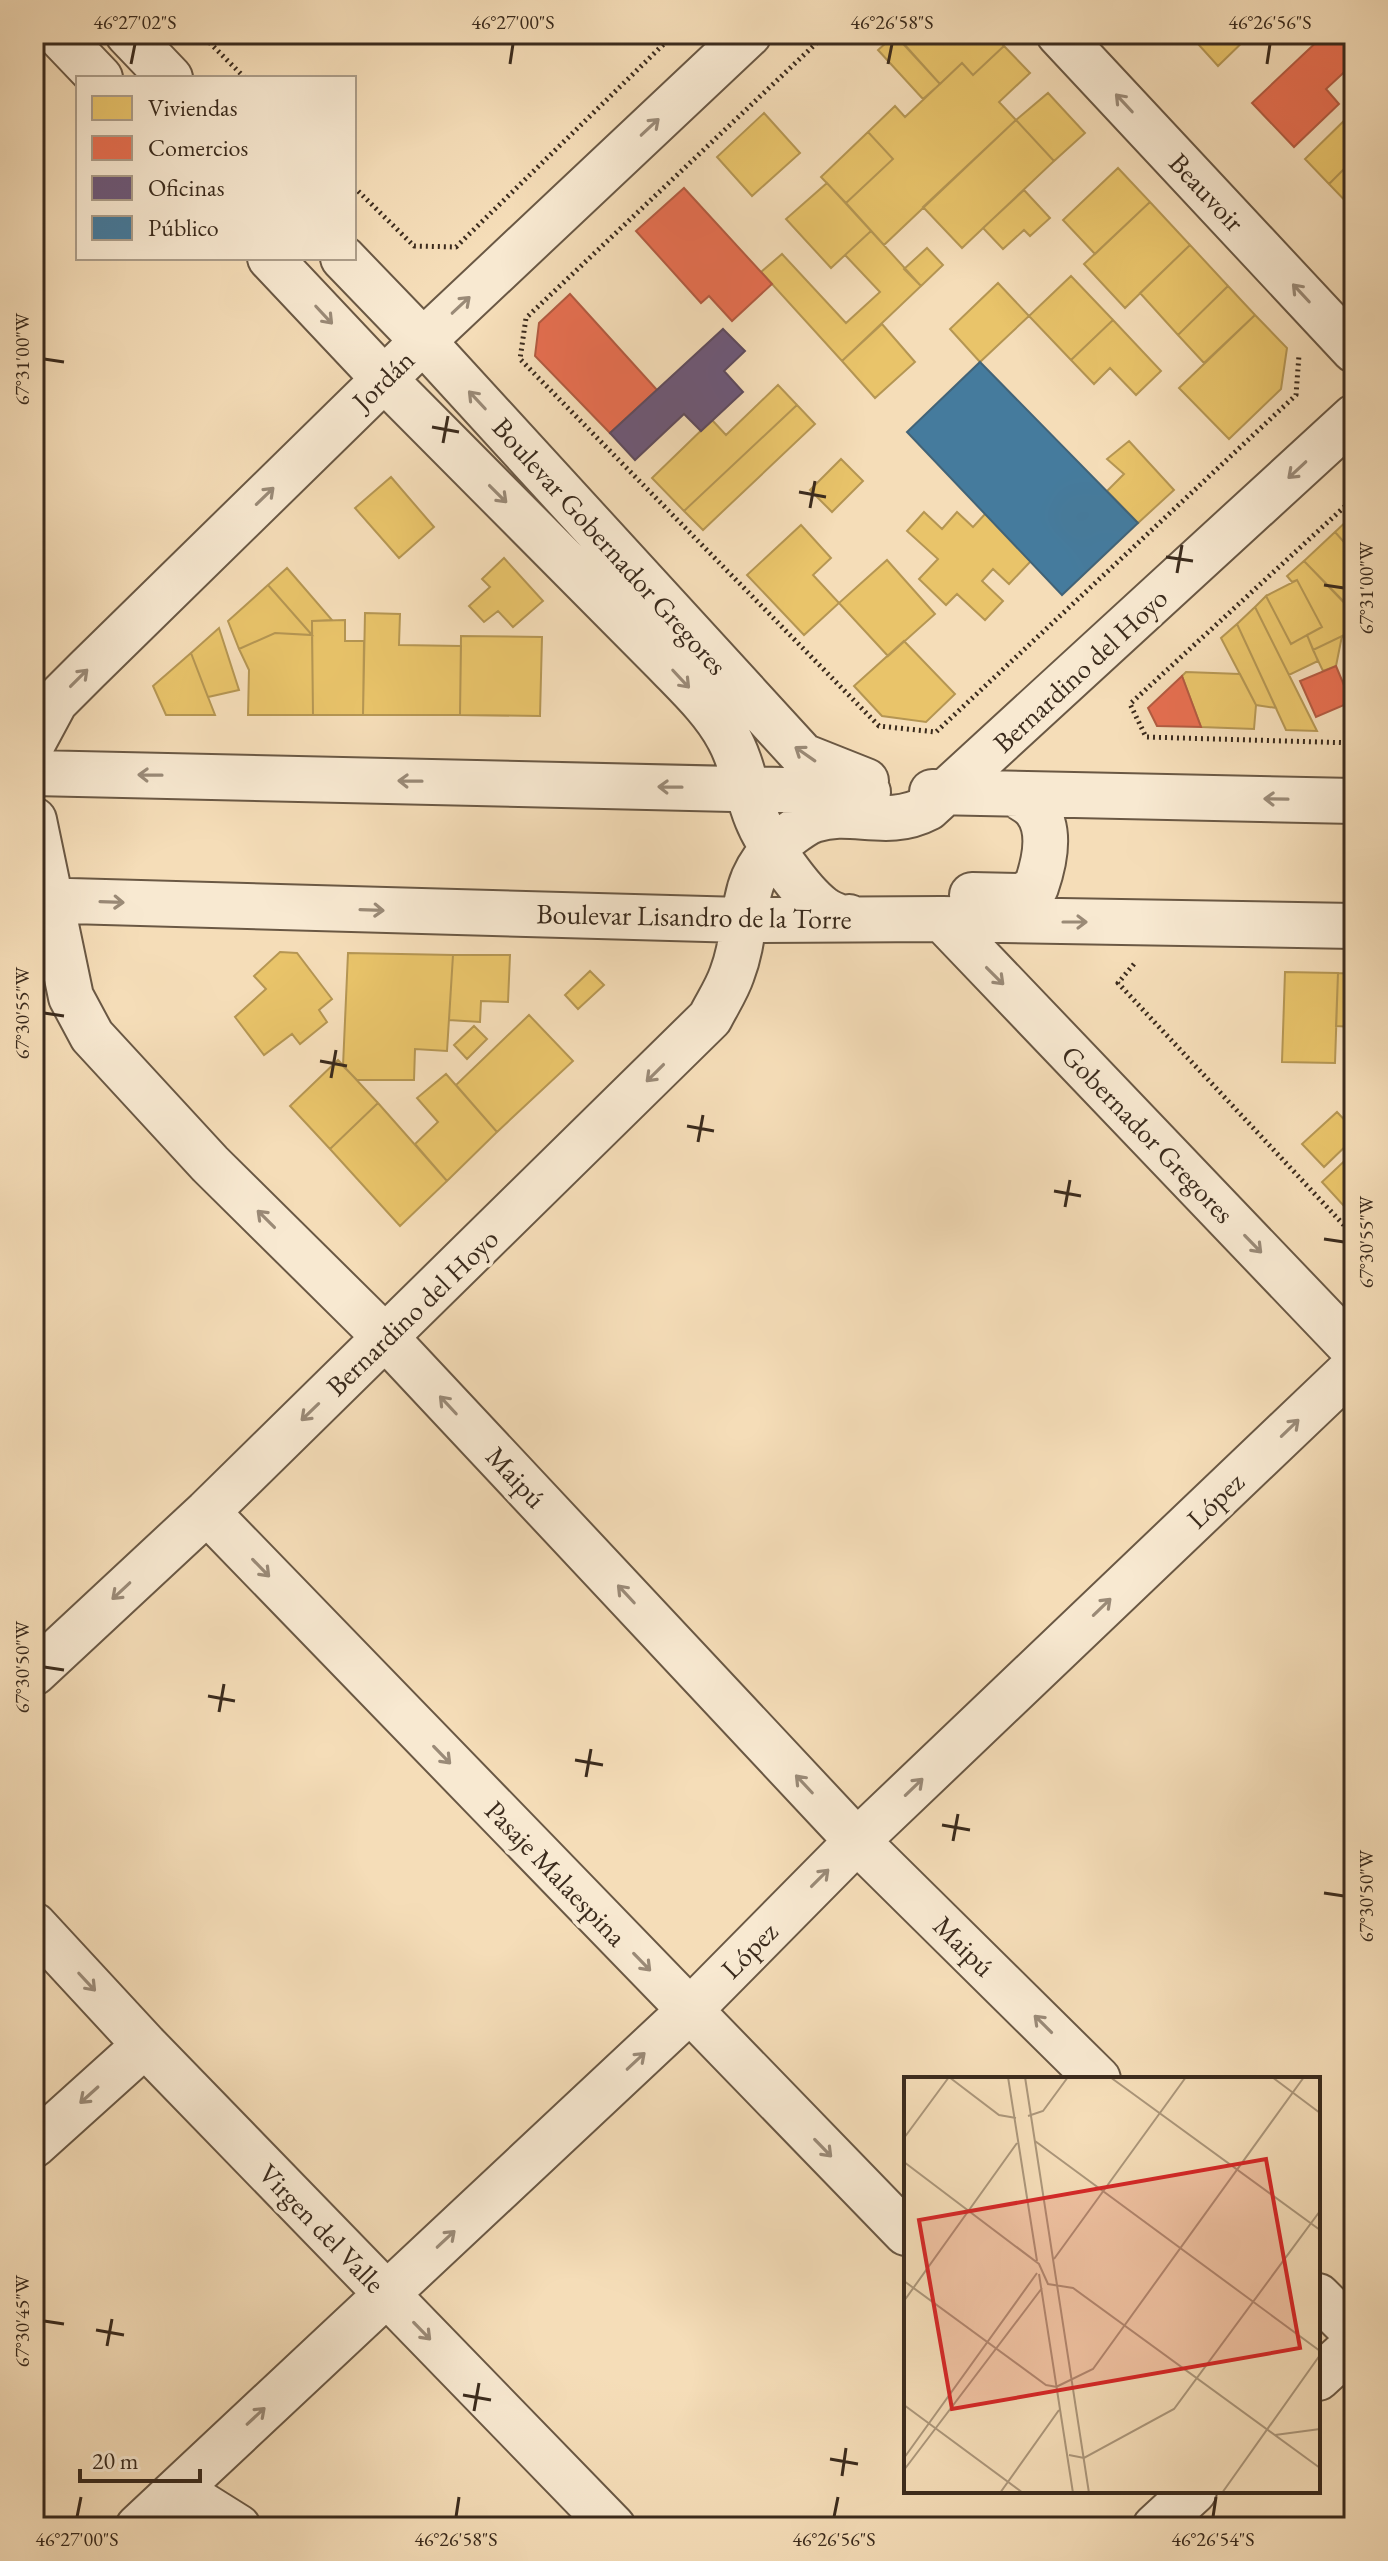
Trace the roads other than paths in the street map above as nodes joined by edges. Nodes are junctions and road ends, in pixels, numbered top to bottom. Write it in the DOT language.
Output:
graph roads {
  1 [pos="58,34"];
  2 [pos="128,34"];
  3 [pos="749,34"];
  4 [pos="1059,34"];
  5 [pos="98,76"];
  6 [pos="168,76"];
  7 [pos="272,260"];
  8 [pos="345,260"];
  9 [pos="423,341"];
  10 [pos="1354,350"];
  11 [pos="384,379"];
  12 [pos="1354,417"];
  13 [pos="34,741"];
  14 [pos="34,773"];
  15 [pos="748,788"];
  16 [pos="903,792"];
  17 [pos="947,793"];
  18 [pos="1015,794"];
  19 [pos="1354,801"];
  20 [pos="34,820"];
  21 [pos="773,848"];
  22 [pos="42,900"];
  23 [pos="844,919"];
  24 [pos="942,919"];
  25 [pos="742,920"];
  26 [pos="1354,926"];
  27 [pos="386,1338"];
  28 [pos="1354,1350"];
  29 [pos="1354,1367"];
  30 [pos="207,1512"];
  31 [pos="34,1673"];
  32 [pos="857,1841"];
  33 [pos="34,1925"];
  34 [pos="689,2011"];
  35 [pos="145,2045"];
  36 [pos="1096,2077"];
  37 [pos="34,2145"];
  38 [pos="904,2231"];
  39 [pos="386,2294"];
  40 [pos="1320,2298"];
  41 [pos="1354,2332"];
  42 [pos="1354,2345"];
  43 [pos="1320,2376"];
  44 [pos="181,2487"];
  45 [pos="138,2527"];
  46 [pos="238,2527"];
  47 [pos="613,2527"];
  1 -- 5 [label="street"];
  2 -- 6 [label="street"];
  9 -- 3 [label="street, Jordán, one-way"];
  10 -- 4 [label="street, Beauvoir, one-way"];
  7 -- 11 [label="street, Boulevar Gobernador Gregores, one-way"];
  8 -- 9 [label="street, Boulevar Gobernador Gregores"];
  9 -- 11 [label="street, Jordán"];
  16 -- 9 [label="street, Boulevar Gobernador Gregores, one-way"];
  13 -- 11 [label="street, Jordán, one-way"];
  11 -- 15 [label="street, Boulevar Gobernador Gregores, one-way"];
  12 -- 17 [label="street, Bernardino del Hoyo, one-way"];
  15 -- 14 [label="street, one-way"];
  15 -- 16 [label="street"];
  15 -- 21 [label="street, Boulevar Gobernador Gregores"];
  16 -- 17 [label="street"];
  17 -- 18 [label="street"];
  17 -- 21 [label="street, Bernardino del Hoyo"];
  19 -- 18 [label="street, one-way"];
  18 -- 23 [label="street"];
  20 -- 22 [label="street, Maipú"];
  21 -- 23 [label="street, Boulevar Gobernador Gregores"];
  21 -- 25 [label="street, Bernardino del Hoyo"];
  22 -- 25 [label="street, Boulevar Lisandro de la Torre, one-way"];
  27 -- 22 [label="street, Maipú, one-way"];
  23 -- 24 [label="street, Boulevar Lisandro de la Torre"];
  23 -- 25 [label="street, Boulevar Lisandro de la Torre"];
  24 -- 26 [label="street, Boulevar Lisandro de la Torre, one-way"];
  24 -- 28 [label="street, Gobernador Gregores, one-way"];
  25 -- 27 [label="street, Bernardino del Hoyo, one-way"];
  27 -- 30 [label="street, Bernardino del Hoyo, one-way"];
  32 -- 27 [label="street, Maipú, one-way"];
  32 -- 29 [label="street, López, one-way"];
  30 -- 31 [label="street, Bernardino del Hoyo, one-way"];
  30 -- 34 [label="street, Pasaje Malaespina, one-way"];
  34 -- 32 [label="street, López, one-way"];
  36 -- 32 [label="street, Maipú, one-way"];
  33 -- 35 [label="street, Virgen del Valle, one-way"];
  34 -- 38 [label="street, Pasaje Malaespina, one-way"];
  39 -- 34 [label="street, López, one-way"];
  35 -- 37 [label="street, one-way"];
  35 -- 39 [label="street, Virgen del Valle"];
  44 -- 39 [label="street, López, one-way"];
  39 -- 47 [label="street, Virgen del Valle, one-way"];
  40 -- 41 [label="street"];
  42 -- 43 [label="street"];
  44 -- 45 [label="street, López"];
  44 -- 46 [label="street"];
}
